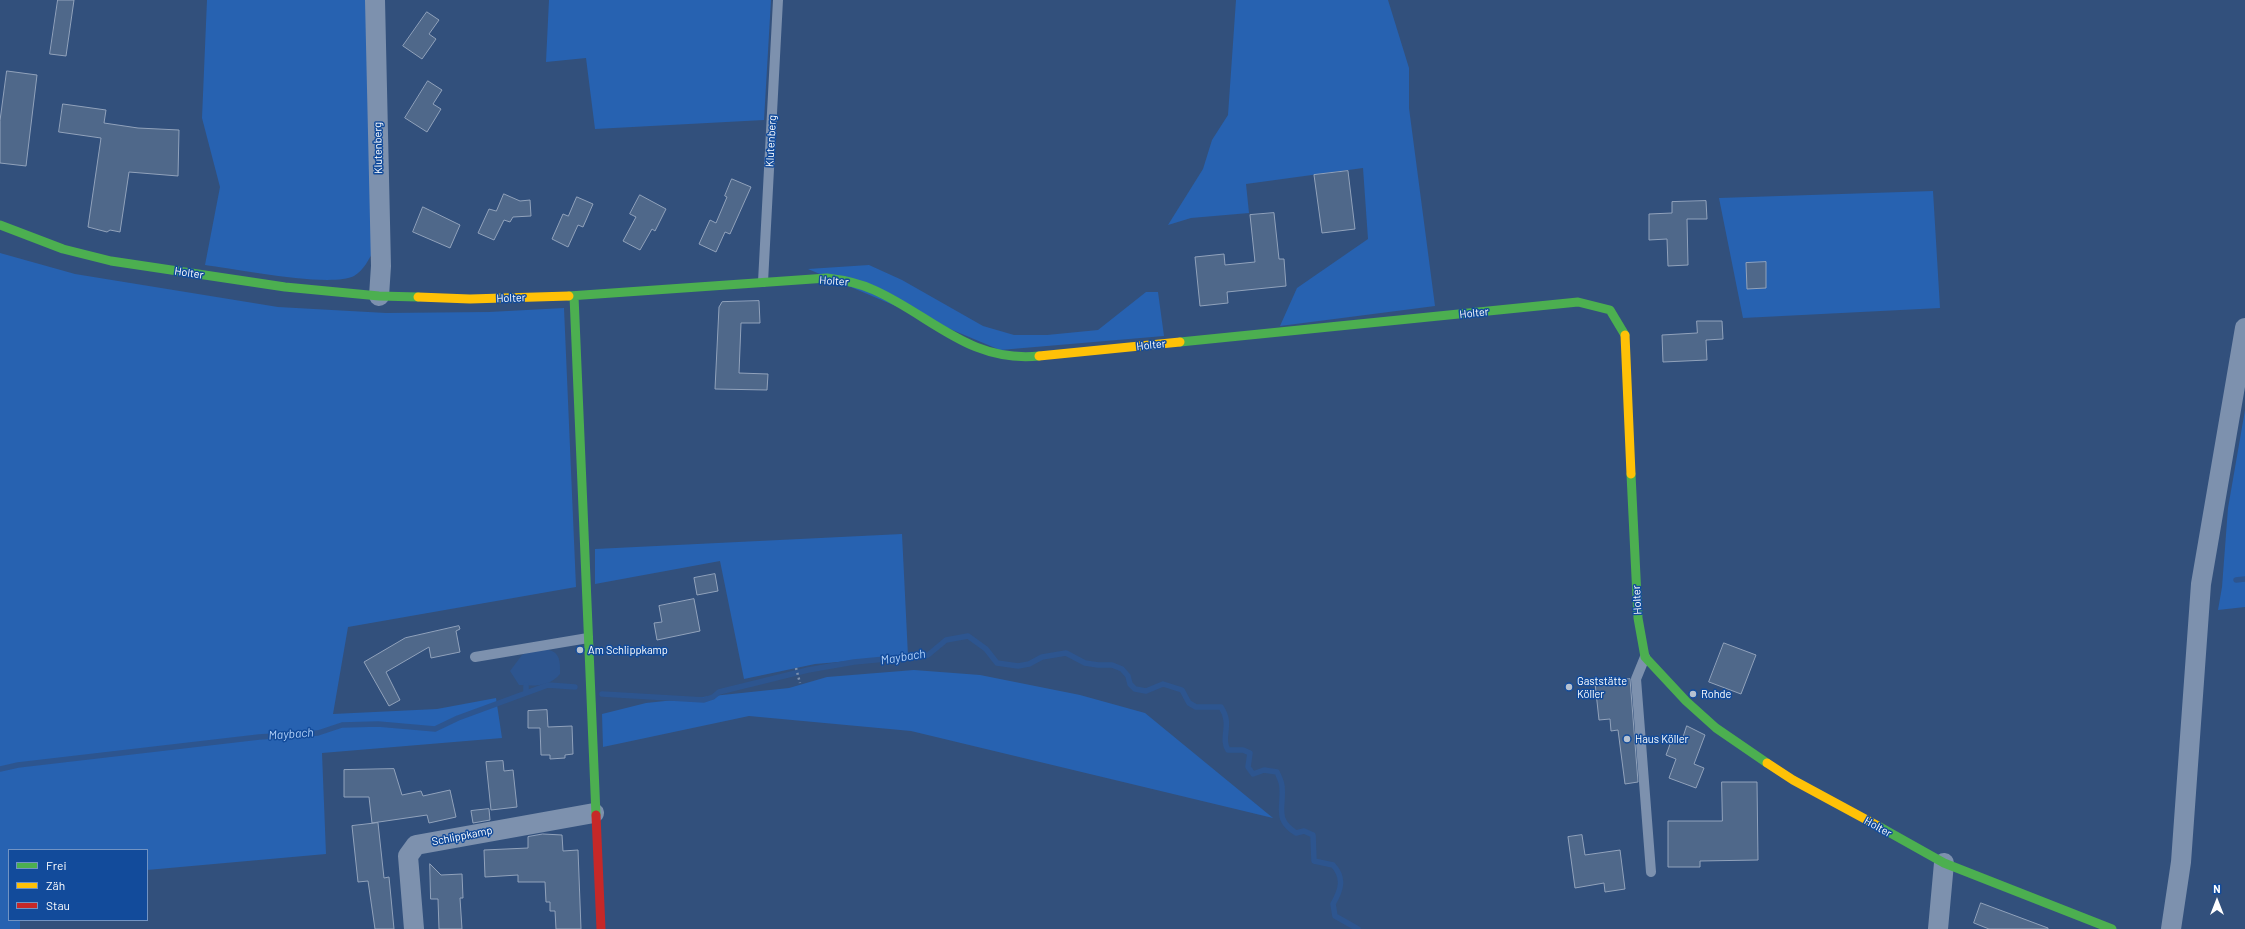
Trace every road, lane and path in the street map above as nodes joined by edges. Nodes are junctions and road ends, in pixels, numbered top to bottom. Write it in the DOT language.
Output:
graph roads {
  1 [pos="375,0"];
  2 [pos="778,0"];
  3 [pos="0,225"];
  4 [pos="763,282"];
  5 [pos="379,296"];
  6 [pos="574,296"];
  7 [pos="2245,328"];
  8 [pos="588,638"];
  9 [pos="475,657"];
  10 [pos="1644,657"];
  11 [pos="796,668"];
  12 [pos="800,683"];
  13 [pos="594,813"];
  14 [pos="1944,863"];
  15 [pos="1651,872"];
  16 [pos="414,929"];
  17 [pos="600,929"];
  18 [pos="1938,929"];
  19 [pos="2112,929"];
  20 [pos="2171,929"];
  1 -- 5 [label="street, Klutenberg"];
  2 -- 4 [label="lane, Klutenberg"];
  3 -- 5 [label="street, Holter"];
  4 -- 6 [label="street, Holter"];
  4 -- 10 [label="street, Holter"];
  5 -- 6 [label="street, Holter"];
  6 -- 8 [label="street"];
  7 -- 20 [label="street"];
  8 -- 9 [label="lane"];
  8 -- 13 [label="street"];
  10 -- 14 [label="street, Holter"];
  10 -- 15 [label="lane"];
  11 -- 12 [label="path"];
  13 -- 16 [label="street, Schlippkamp"];
  13 -- 17 [label="street"];
  14 -- 18 [label="street"];
  14 -- 19 [label="street, Holter"];
}
